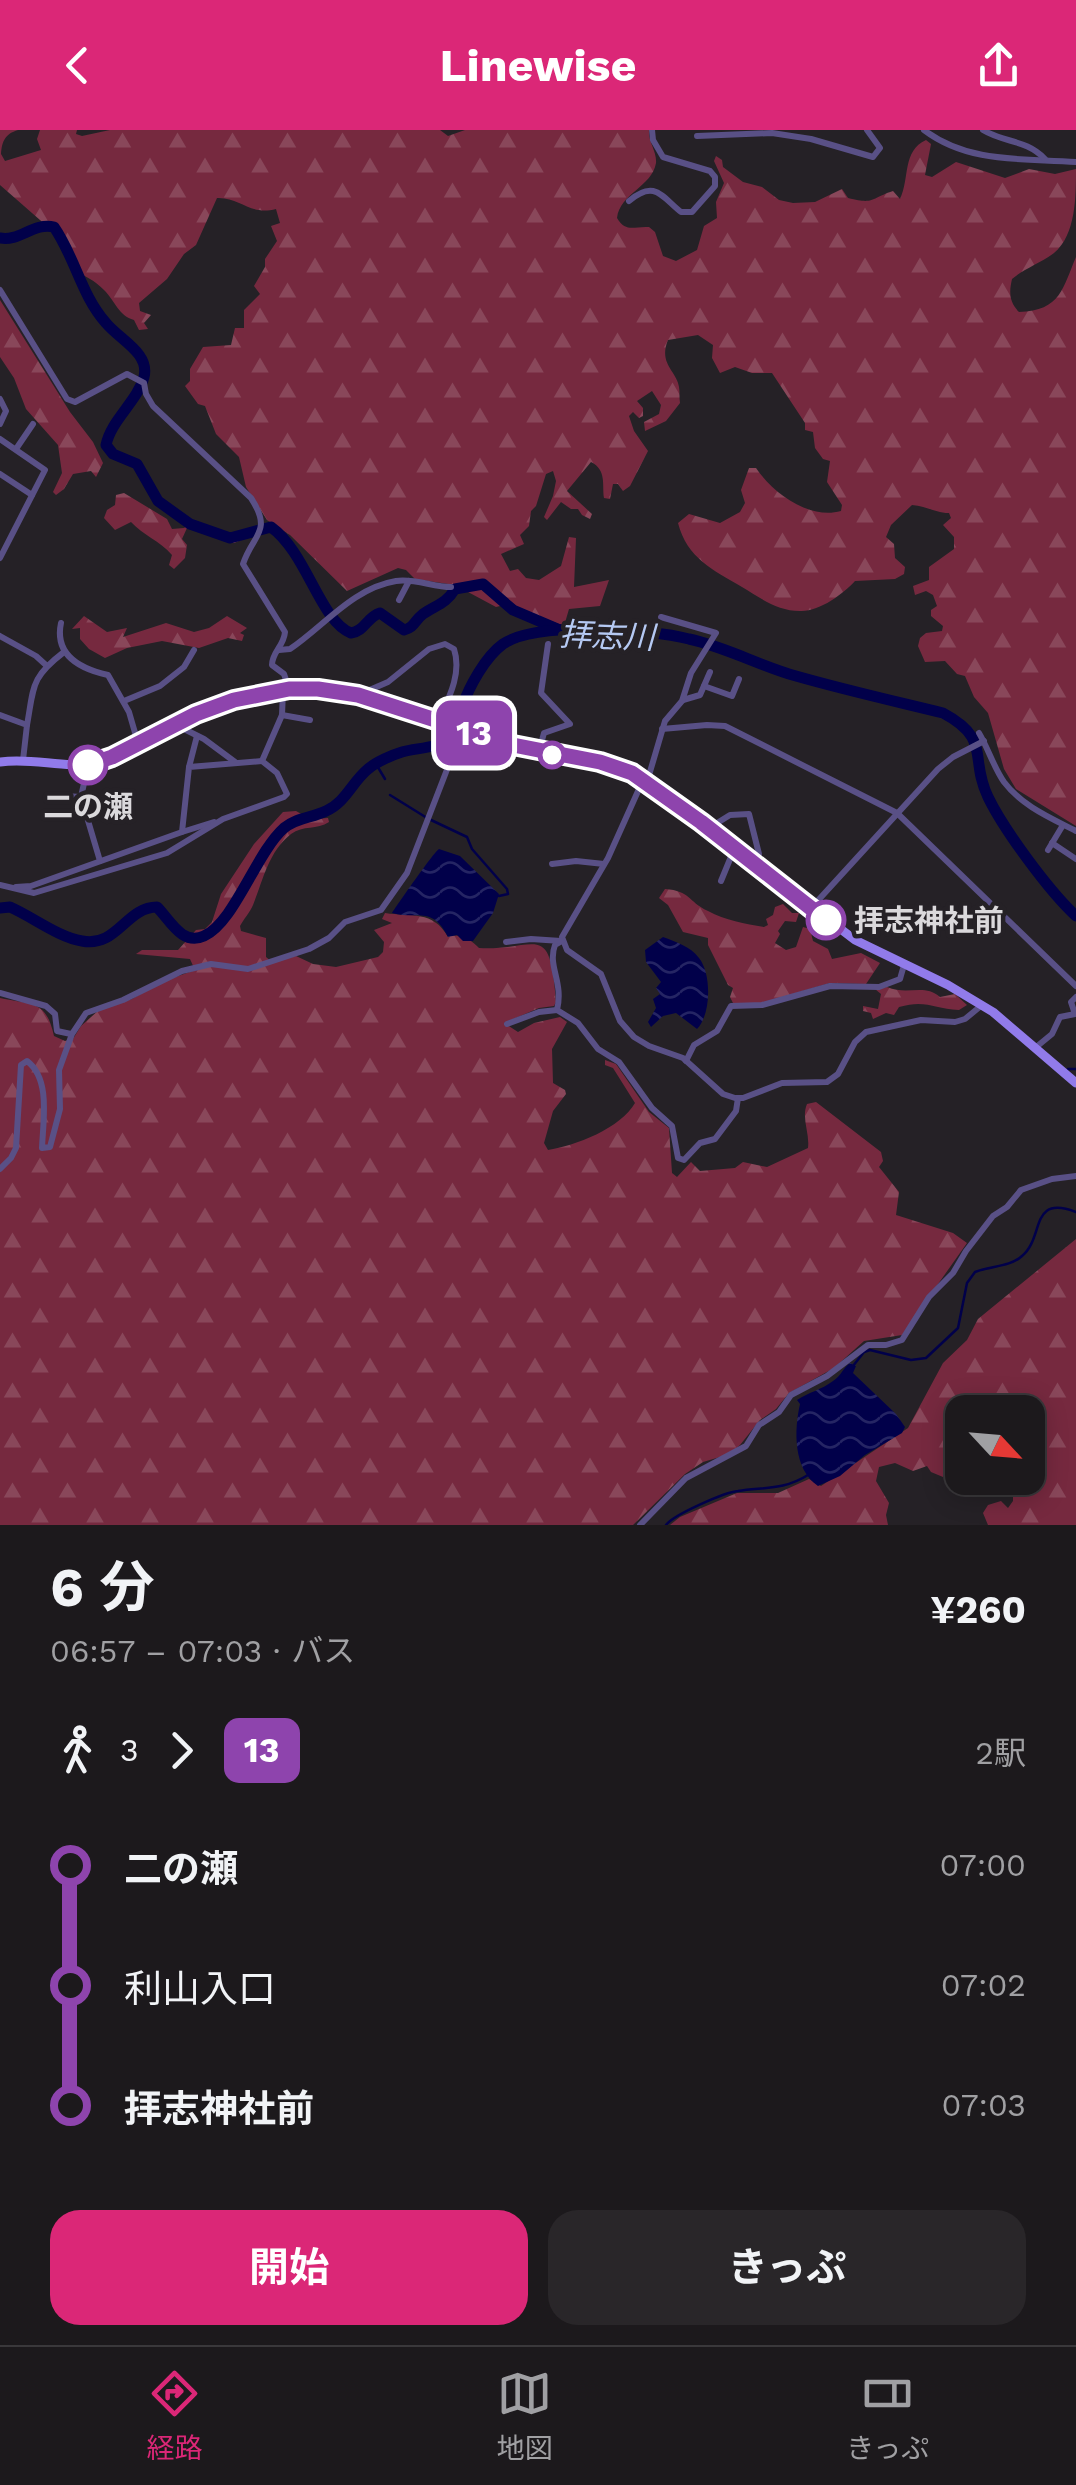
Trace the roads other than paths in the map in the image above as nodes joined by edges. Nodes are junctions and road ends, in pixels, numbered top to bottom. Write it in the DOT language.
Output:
graph roads {
  1 [pos="652,130"];
  2 [pos="868,130"];
  3 [pos="924,130"];
  4 [pos="983,130"];
  5 [pos="697,136"];
  6 [pos="1045,160"];
  7 [pos="1076,162"];
  8 [pos="629,202"];
  9 [pos="0,290"];
  10 [pos="0,399"];
  11 [pos="0,424"];
  12 [pos="33,424"];
  13 [pos="0,438"];
  14 [pos="16,450"];
  15 [pos="0,474"];
  16 [pos="32,495"];
  17 [pos="0,558"];
  18 [pos="409,582"];
  19 [pos="451,587"];
  20 [pos="399,600"];
  21 [pos="661,617"];
  22 [pos="61,623"];
  23 [pos="0,636"];
  24 [pos="548,644"];
  25 [pos="194,650"];
  26 [pos="279,650"];
  27 [pos="64,652"];
  28 [pos="46,666"];
  29 [pos="710,672"];
  30 [pos="740,683"];
  31 [pos="704,686"];
  32 [pos="286,689"];
  33 [pos="358,695"];
  34 [pos="124,701"];
  35 [pos="682,701"];
  36 [pos="0,714"];
  37 [pos="282,716"];
  38 [pos="310,720"];
  39 [pos="443,722"];
  40 [pos="173,724"];
  41 [pos="27,726"];
  42 [pos="662,729"];
  43 [pos="979,732"];
  44 [pos="197,736"];
  45 [pos="983,742"];
  46 [pos="138,743"];
  47 [pos="513,745"];
  48 [pos="539,752"];
  49 [pos="23,760"];
  50 [pos="262,761"];
  51 [pos="0,762"];
  52 [pos="236,763"];
  53 [pos="88,765"];
  54 [pos="190,768"];
  55 [pos="645,781"];
  56 [pos="48,794"];
  57 [pos="82,797"];
  58 [pos="896,813"];
  59 [pos="218,822"];
  60 [pos="1063,824"];
  61 [pos="709,828"];
  62 [pos="182,832"];
  63 [pos="1076,832"];
  64 [pos="735,847"];
  65 [pos="1076,859"];
  66 [pos="100,861"];
  67 [pos="755,863"];
  68 [pos="552,864"];
  69 [pos="604,864"];
  70 [pos="722,881"];
  71 [pos="2,886"];
  72 [pos="811,908"];
  73 [pos="562,941"];
  74 [pos="506,942"];
  75 [pos="904,965"];
  76 [pos="1076,986"];
  77 [pos="0,993"];
  78 [pos="1076,997"];
  79 [pos="982,1005"];
  80 [pos="557,1010"];
  81 [pos="507,1024"];
  82 [pos="72,1034"];
  83 [pos="1035,1048"];
  84 [pos="686,1061"];
  85 [pos="1076,1084"];
  86 [pos="738,1098"];
  87 [pos="0,1170"];
  88 [pos="1076,1176"];
  89 [pos="640,1525"];
  1 -- 8 [label="street"];
  2 -- 5 [label="street"];
  3 -- 6 [label="street"];
  4 -- 6 [label="street"];
  6 -- 7 [label="street"];
  9 -- 26 [label="street"];
  10 -- 11 [label="street"];
  12 -- 14 [label="street"];
  13 -- 14 [label="street"];
  14 -- 16 [label="street"];
  15 -- 16 [label="street"];
  16 -- 17 [label="street"];
  18 -- 19 [label="street"];
  18 -- 20 [label="street"];
  18 -- 26 [label="street"];
  21 -- 35 [label="street"];
  22 -- 27 [label="street"];
  23 -- 28 [label="street"];
  24 -- 48 [label="street"];
  25 -- 34 [label="street"];
  26 -- 32 [label="street"];
  27 -- 28 [label="street"];
  27 -- 34 [label="street"];
  28 -- 41 [label="street"];
  29 -- 31 [label="street"];
  30 -- 31 [label="street"];
  31 -- 35 [label="street"];
  32 -- 33 [label="main road"];
  32 -- 37 [label="street"];
  32 -- 40 [label="main road"];
  33 -- 39 [label="main road"];
  33 -- 39 [label="street"];
  34 -- 46 [label="street"];
  35 -- 42 [label="street"];
  36 -- 41 [label="street"];
  37 -- 38 [label="street"];
  37 -- 50 [label="street"];
  39 -- 47 [label="main road"];
  40 -- 44 [label="street"];
  40 -- 46 [label="main road"];
  41 -- 49 [label="street"];
  42 -- 55 [label="street"];
  42 -- 58 [label="street"];
  43 -- 45 [label="street"];
  44 -- 52 [label="street"];
  44 -- 54 [label="street"];
  45 -- 58 [label="street"];
  45 -- 60 [label="street"];
  46 -- 53 [label="main road"];
  47 -- 48 [label="main road"];
  47 -- 82 [label="street"];
  48 -- 55 [label="main road"];
  49 -- 51 [label="main road"];
  49 -- 53 [label="main road"];
  50 -- 52 [label="street"];
  50 -- 59 [label="street"];
  52 -- 54 [label="street"];
  53 -- 57 [label="street"];
  54 -- 62 [label="street"];
  55 -- 61 [label="main road"];
  55 -- 69 [label="street"];
  56 -- 57 [label="street"];
  57 -- 66 [label="street"];
  58 -- 72 [label="street"];
  58 -- 76 [label="street"];
  59 -- 62 [label="street"];
  59 -- 71 [label="street"];
  60 -- 63 [label="street"];
  60 -- 65 [label="street"];
  61 -- 64 [label="main road"];
  61 -- 67 [label="street"];
  62 -- 66 [label="street"];
  64 -- 67 [label="main road"];
  64 -- 70 [label="street"];
  66 -- 71 [label="street"];
  67 -- 72 [label="main road"];
  68 -- 69 [label="street"];
  69 -- 73 [label="street"];
  72 -- 75 [label="main road"];
  73 -- 74 [label="street"];
  73 -- 80 [label="street"];
  73 -- 84 [label="street"];
  75 -- 79 [label="main road"];
  75 -- 84 [label="street"];
  77 -- 82 [label="street"];
  78 -- 83 [label="street"];
  79 -- 83 [label="main road"];
  79 -- 86 [label="street"];
  80 -- 81 [label="street"];
  80 -- 86 [label="street"];
  82 -- 87 [label="street"];
  83 -- 85 [label="main road"];
  84 -- 86 [label="street"];
  88 -- 89 [label="street"];
}
